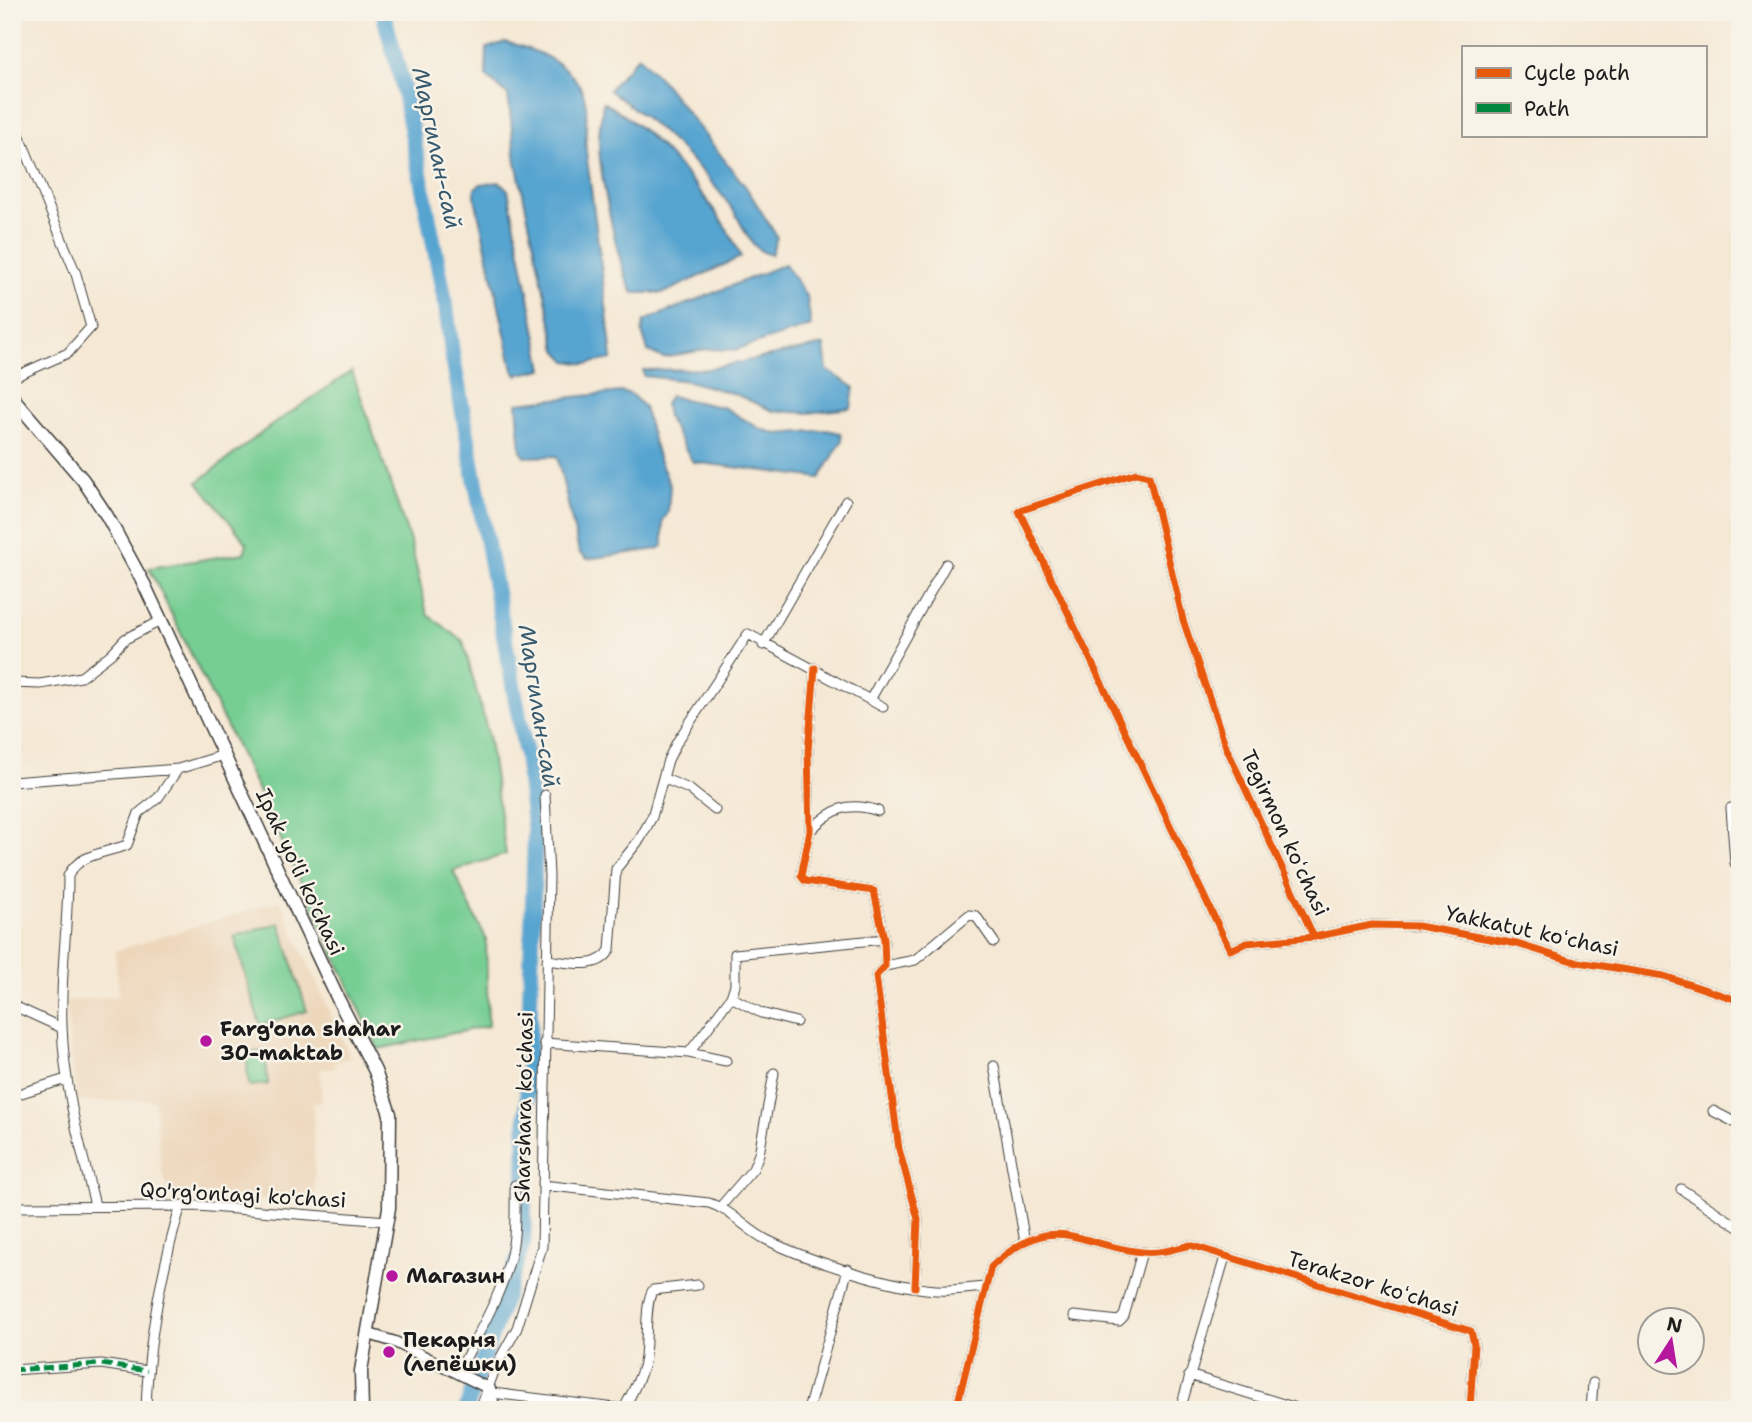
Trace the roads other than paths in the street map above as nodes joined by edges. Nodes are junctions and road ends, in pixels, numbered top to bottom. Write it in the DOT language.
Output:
graph roads {
  1 [pos="12,117"];
  2 [pos="12,378"];
  3 [pos="12,397"];
  4 [pos="846,501"];
  5 [pos="946,564"];
  6 [pos="162,620"];
  7 [pos="763,645"];
  8 [pos="814,668"];
  9 [pos="12,683"];
  10 [pos="870,700"];
  11 [pos="883,707"];
  12 [pos="224,755"];
  13 [pos="178,769"];
  14 [pos="665,779"];
  15 [pos="12,782"];
  16 [pos="545,795"];
  17 [pos="1740,807"];
  18 [pos="715,810"];
  19 [pos="878,811"];
  20 [pos="810,831"];
  21 [pos="1735,863"];
  22 [pos="1314,937"];
  23 [pos="884,939"];
  24 [pos="994,942"];
  25 [pos="547,960"];
  26 [pos="885,966"];
  27 [pos="731,997"];
  28 [pos="1740,1001"];
  29 [pos="12,1005"];
  30 [pos="796,1022"];
  31 [pos="62,1028"];
  32 [pos="544,1043"];
  33 [pos="689,1053"];
  34 [pos="726,1062"];
  35 [pos="994,1066"];
  36 [pos="774,1073"];
  37 [pos="66,1079"];
  38 [pos="12,1096"];
  39 [pos="1713,1111"];
  40 [pos="1740,1125"];
  41 [pos="515,1185"];
  42 [pos="542,1185"];
  43 [pos="1681,1189"];
  44 [pos="95,1205"];
  45 [pos="181,1205"];
  46 [pos="12,1206"];
  47 [pos="722,1206"];
  48 [pos="387,1221"];
  49 [pos="1740,1228"];
  50 [pos="1026,1242"];
  51 [pos="1142,1252"];
  52 [pos="1225,1257"];
  53 [pos="848,1269"];
  54 [pos="698,1286"];
  55 [pos="915,1287"];
  56 [pos="985,1287"];
  57 [pos="1074,1316"];
  58 [pos="369,1334"];
  59 [pos="12,1370"];
  60 [pos="147,1371"];
  61 [pos="458,1373"];
  62 [pos="1189,1375"];
  63 [pos="1593,1383"];
  64 [pos="490,1390"];
  65 [pos="146,1410"];
  66 [pos="362,1410"];
  67 [pos="480,1410"];
  68 [pos="495,1410"];
  69 [pos="624,1410"];
  70 [pos="808,1410"];
  71 [pos="956,1410"];
  72 [pos="1180,1410"];
  73 [pos="1303,1410"];
  74 [pos="1470,1410"];
  75 [pos="1591,1410"];
  1 -- 2 [label="street"];
  3 -- 6 [label="main road, Ipak yo'li ko'chasi"];
  4 -- 7 [label="street"];
  5 -- 10 [label="street"];
  6 -- 9 [label="street"];
  6 -- 12 [label="main road, Ipak yo'li ko'chasi"];
  7 -- 8 [label="street"];
  7 -- 14 [label="street"];
  8 -- 10 [label="street"];
  8 -- 20 [label="street"];
  10 -- 11 [label="street"];
  12 -- 13 [label="street"];
  12 -- 48 [label="main road, Ipak yo'li ko'chasi"];
  13 -- 15 [label="street"];
  13 -- 31 [label="street"];
  14 -- 18 [label="street"];
  14 -- 25 [label="street"];
  16 -- 25 [label="street, Sharshara koʻchasi"];
  17 -- 21 [label="street"];
  19 -- 20 [label="street"];
  20 -- 23 [label="street"];
  22 -- 22 [label="street, Tegirmon koʻchasi"];
  22 -- 28 [label="street, Yakkatut koʻchasi"];
  23 -- 26 [label="street"];
  23 -- 27 [label="street"];
  24 -- 26 [label="street"];
  25 -- 32 [label="street, Sharshara koʻchasi"];
  26 -- 55 [label="street"];
  27 -- 30 [label="street"];
  27 -- 33 [label="street"];
  29 -- 31 [label="street"];
  31 -- 37 [label="street"];
  32 -- 33 [label="street"];
  32 -- 42 [label="street, Sharshara koʻchasi"];
  33 -- 34 [label="street"];
  35 -- 50 [label="street"];
  36 -- 47 [label="street"];
  37 -- 38 [label="street"];
  37 -- 44 [label="street"];
  39 -- 40 [label="street"];
  41 -- 61 [label="street"];
  42 -- 47 [label="street"];
  42 -- 64 [label="street, Sharshara koʻchasi"];
  43 -- 49 [label="street"];
  44 -- 45 [label="street, Qo'rg'ontagi ko'chasi"];
  44 -- 46 [label="street, Qo'rg'ontagi ko'chasi"];
  45 -- 48 [label="street, Qo'rg'ontagi ko'chasi"];
  45 -- 60 [label="street"];
  47 -- 53 [label="street"];
  48 -- 58 [label="main road, Ipak yo'li ko'chasi"];
  50 -- 51 [label="street"];
  50 -- 56 [label="street"];
  51 -- 52 [label="street, Terakzor koʻchasi"];
  51 -- 57 [label="street"];
  52 -- 62 [label="street"];
  52 -- 74 [label="street, Terakzor koʻchasi"];
  53 -- 55 [label="street"];
  53 -- 70 [label="street"];
  54 -- 69 [label="street"];
  55 -- 56 [label="street"];
  56 -- 71 [label="street"];
  58 -- 61 [label="street"];
  58 -- 66 [label="main road, Ipak yo'li ko'chasi"];
  59 -- 60 [label="street"];
  60 -- 65 [label="street"];
  61 -- 64 [label="street"];
  62 -- 72 [label="street"];
  62 -- 73 [label="street"];
  63 -- 75 [label="street"];
  64 -- 67 [label="street"];
  64 -- 68 [label="street, Sharshara koʻchasi"];
  64 -- 69 [label="street"];
}
